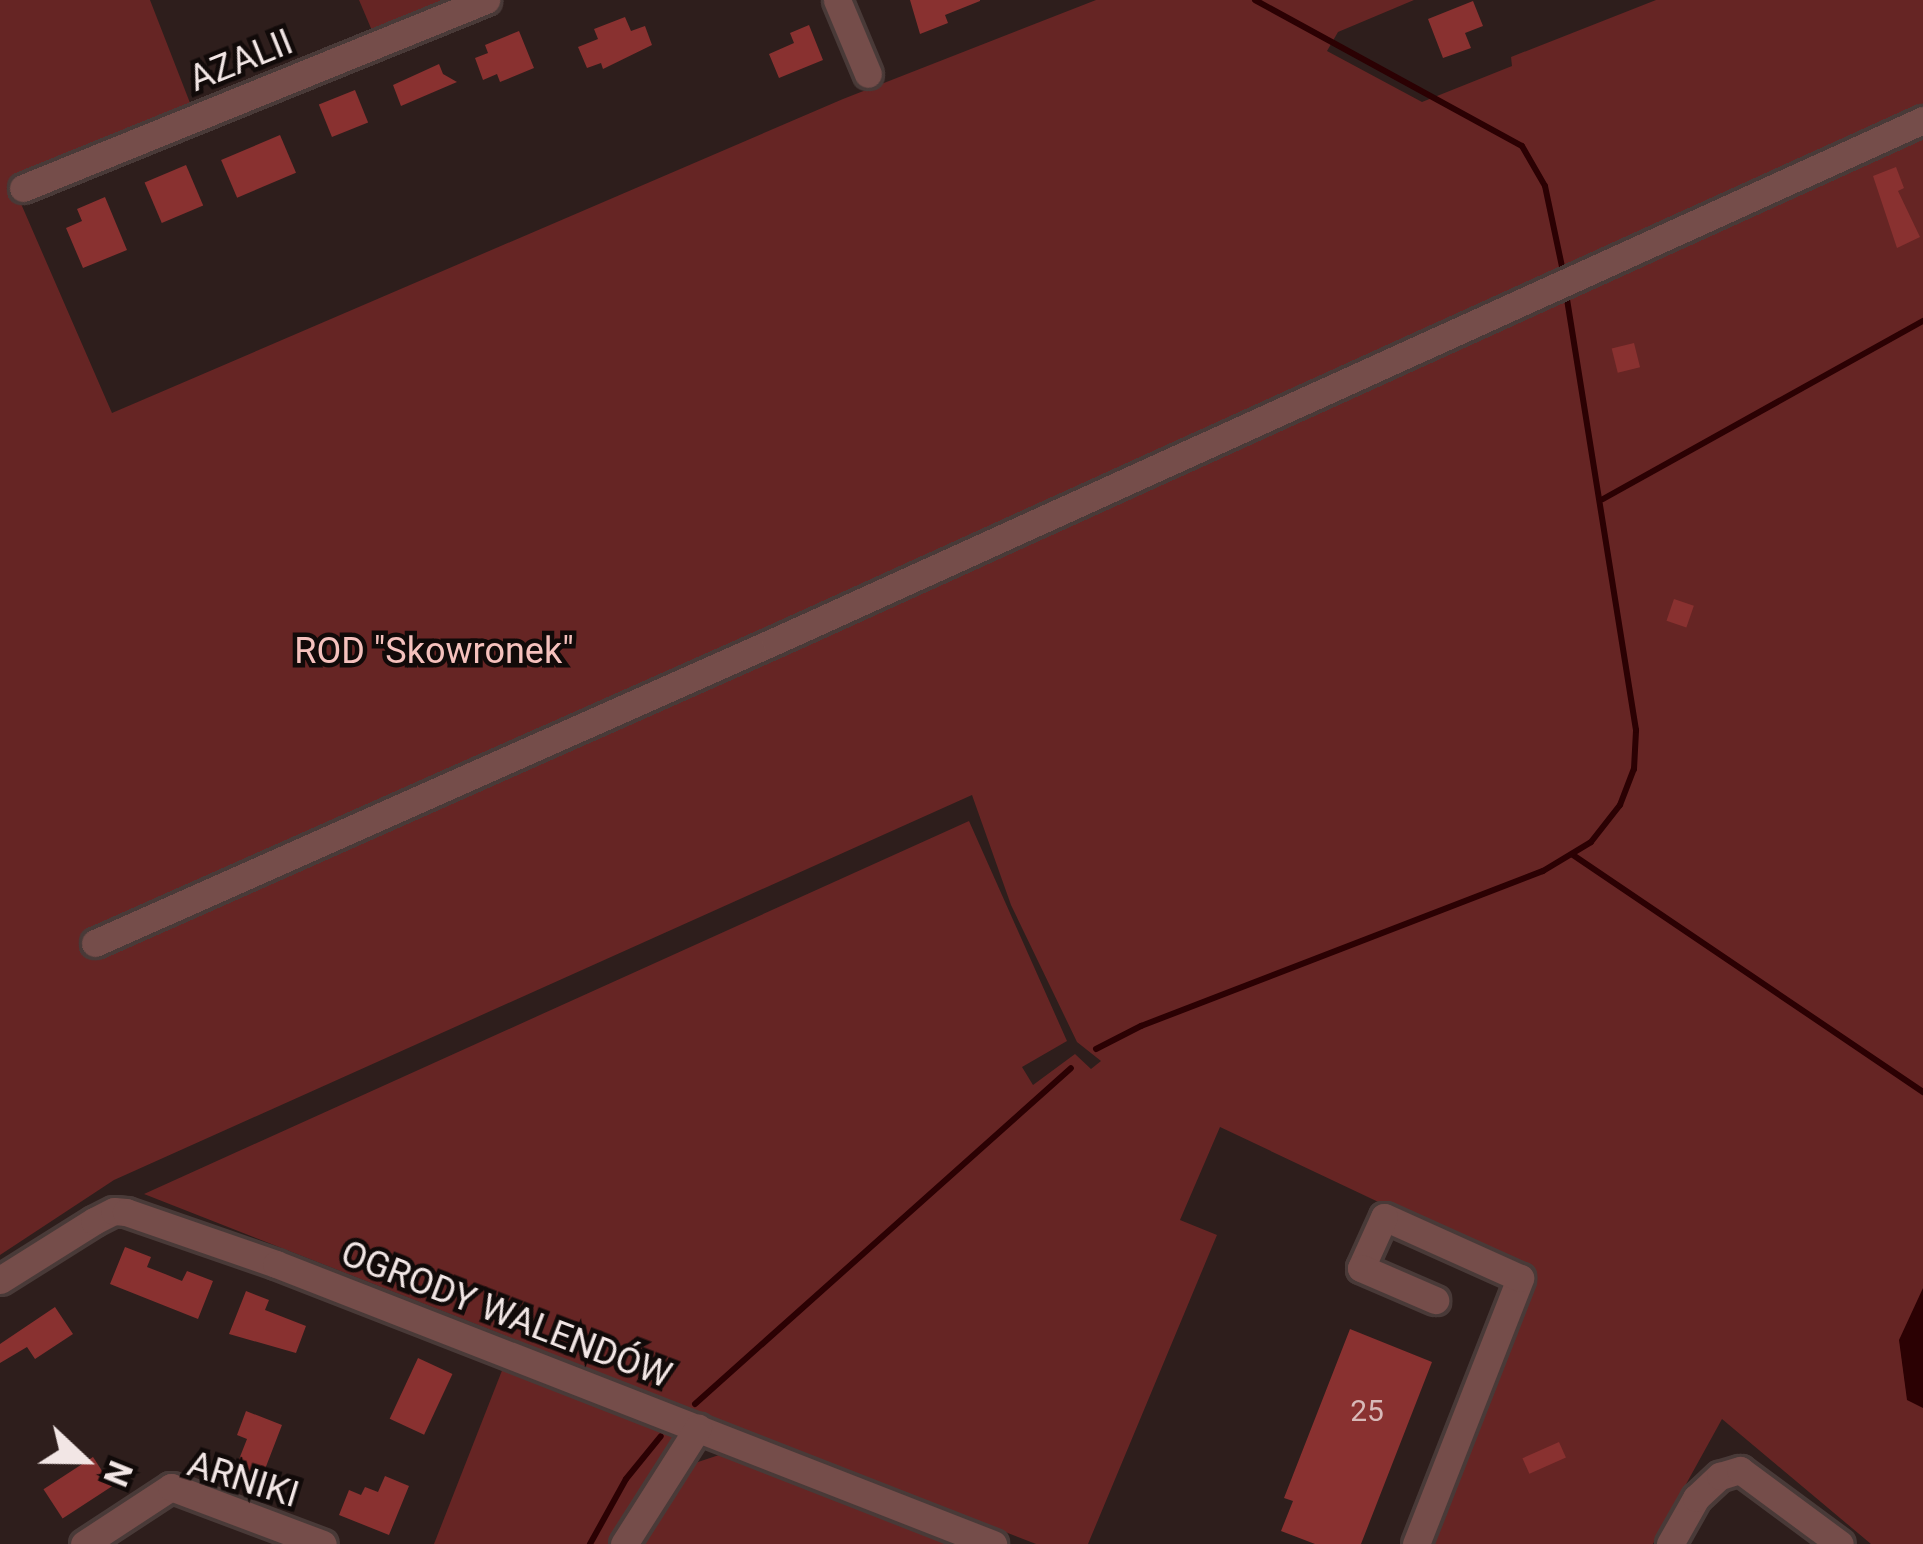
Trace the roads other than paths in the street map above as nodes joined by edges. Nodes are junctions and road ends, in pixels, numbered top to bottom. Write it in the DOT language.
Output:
graph roads {
  1 [pos="485,0"];
  2 [pos="837,0"];
  3 [pos="868,74"];
  4 [pos="1923,120"];
  5 [pos="23,188"];
  6 [pos="94,943"];
  7 [pos="0,1280"];
  8 [pos="1435,1300"];
  9 [pos="698,1428"];
  10 [pos="84,1544"];
  11 [pos="323,1544"];
  12 [pos="624,1544"];
  13 [pos="994,1544"];
  14 [pos="1416,1544"];
  15 [pos="1670,1544"];
  16 [pos="1840,1544"];
  1 -- 5 [label="street, AZALII"];
  2 -- 3 [label="street"];
  4 -- 6 [label="street"];
  7 -- 9 [label="street, OGRODY WALENDÓW"];
  8 -- 14 [label="street"];
  9 -- 12 [label="street"];
  9 -- 13 [label="street, OGRODY WALENDÓW"];
  10 -- 11 [label="street, ARNIKI"];
  15 -- 16 [label="street"];
}
